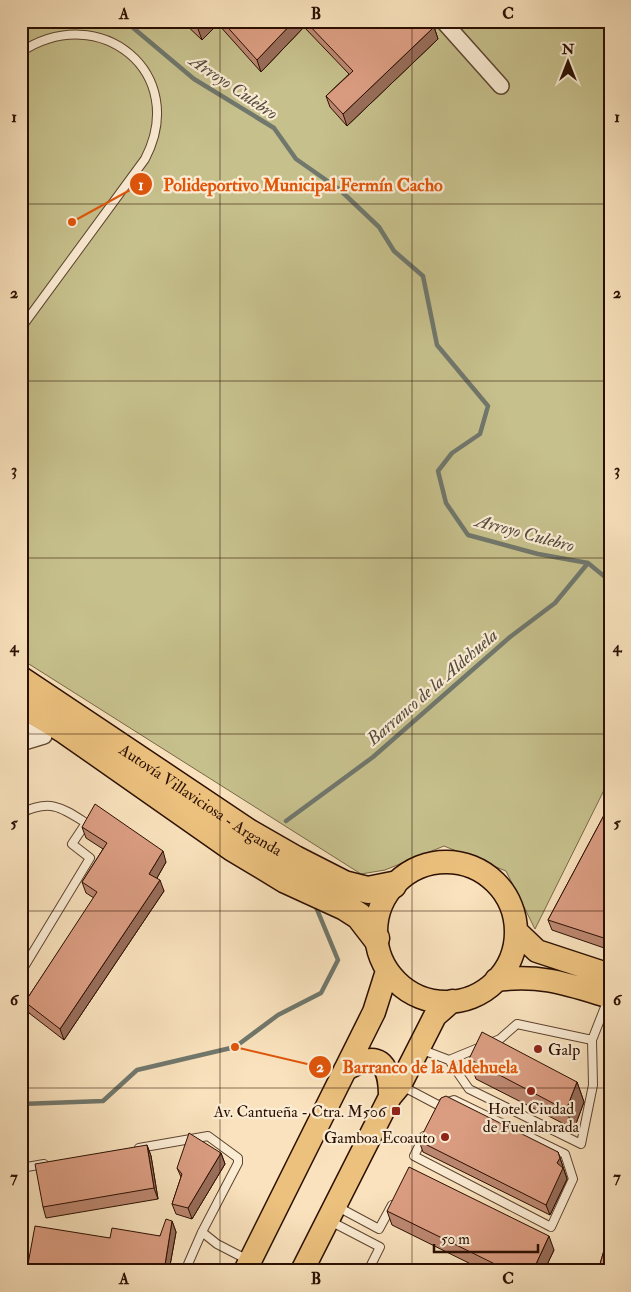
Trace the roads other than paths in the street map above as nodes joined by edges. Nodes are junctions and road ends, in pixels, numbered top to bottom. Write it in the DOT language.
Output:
graph roads {
  1 [pos="443,21"];
  2 [pos="21,52"];
  3 [pos="501,86"];
  4 [pos="21,328"];
  5 [pos="21,680"];
  6 [pos="21,703"];
  7 [pos="21,723"];
  8 [pos="33,740"];
  9 [pos="179,810"];
  10 [pos="21,813"];
  11 [pos="393,885"];
  12 [pos="516,930"];
  13 [pos="376,938"];
  14 [pos="387,971"];
  15 [pos="21,972"];
  16 [pos="610,975"];
  17 [pos="519,977"];
  18 [pos="496,980"];
  19 [pos="452,1002"];
  20 [pos="608,1004"];
  21 [pos="592,1040"];
  22 [pos="418,1048"];
  23 [pos="449,1060"];
  24 [pos="345,1070"];
  25 [pos="395,1091"];
  26 [pos="438,1105"];
  27 [pos="434,1113"];
  28 [pos="426,1130"];
  29 [pos="130,1149"];
  30 [pos="51,1163"];
  31 [pos="21,1168"];
  32 [pos="396,1195"];
  33 [pos="333,1213"];
  34 [pos="202,1232"];
  35 [pos="248,1266"];
  36 [pos="185,1271"];
  37 [pos="302,1271"];
  38 [pos="368,1271"];
  1 -- 3 [label="street"];
  2 -- 4 [label="lane"];
  5 -- 11 [label="highway, Autovía Villaviciosa - Arganda"];
  6 -- 9 [label="highway"];
  7 -- 8 [label="lane"];
  8 -- 9 [label="highway"];
  9 -- 13 [label="highway"];
  10 -- 15 [label="lane"];
  11 -- 12 [label="main road"];
  11 -- 13 [label="main road"];
  12 -- 16 [label="main road"];
  12 -- 18 [label="main road"];
  13 -- 14 [label="main road"];
  14 -- 19 [label="main road"];
  14 -- 24 [label="main road"];
  17 -- 18 [label="main road"];
  17 -- 20 [label="street"];
  17 -- 20 [label="main road"];
  18 -- 19 [label="main road"];
  19 -- 22 [label="main road"];
  20 -- 21 [label="lane"];
  21 -- 23 [label="lane"];
  21 -- 23 [label="lane"];
  22 -- 23 [label="lane"];
  22 -- 25 [label="main road"];
  24 -- 25 [label="main road"];
  24 -- 35 [label="main road"];
  25 -- 26 [label="lane"];
  25 -- 33 [label="main road"];
  26 -- 27 [label="lane"];
  26 -- 28 [label="lane"];
  29 -- 34 [label="lane"];
  30 -- 31 [label="lane"];
  32 -- 33 [label="lane"];
  33 -- 37 [label="main road"];
  33 -- 38 [label="lane"];
  34 -- 35 [label="lane"];
  34 -- 36 [label="lane"];
}
